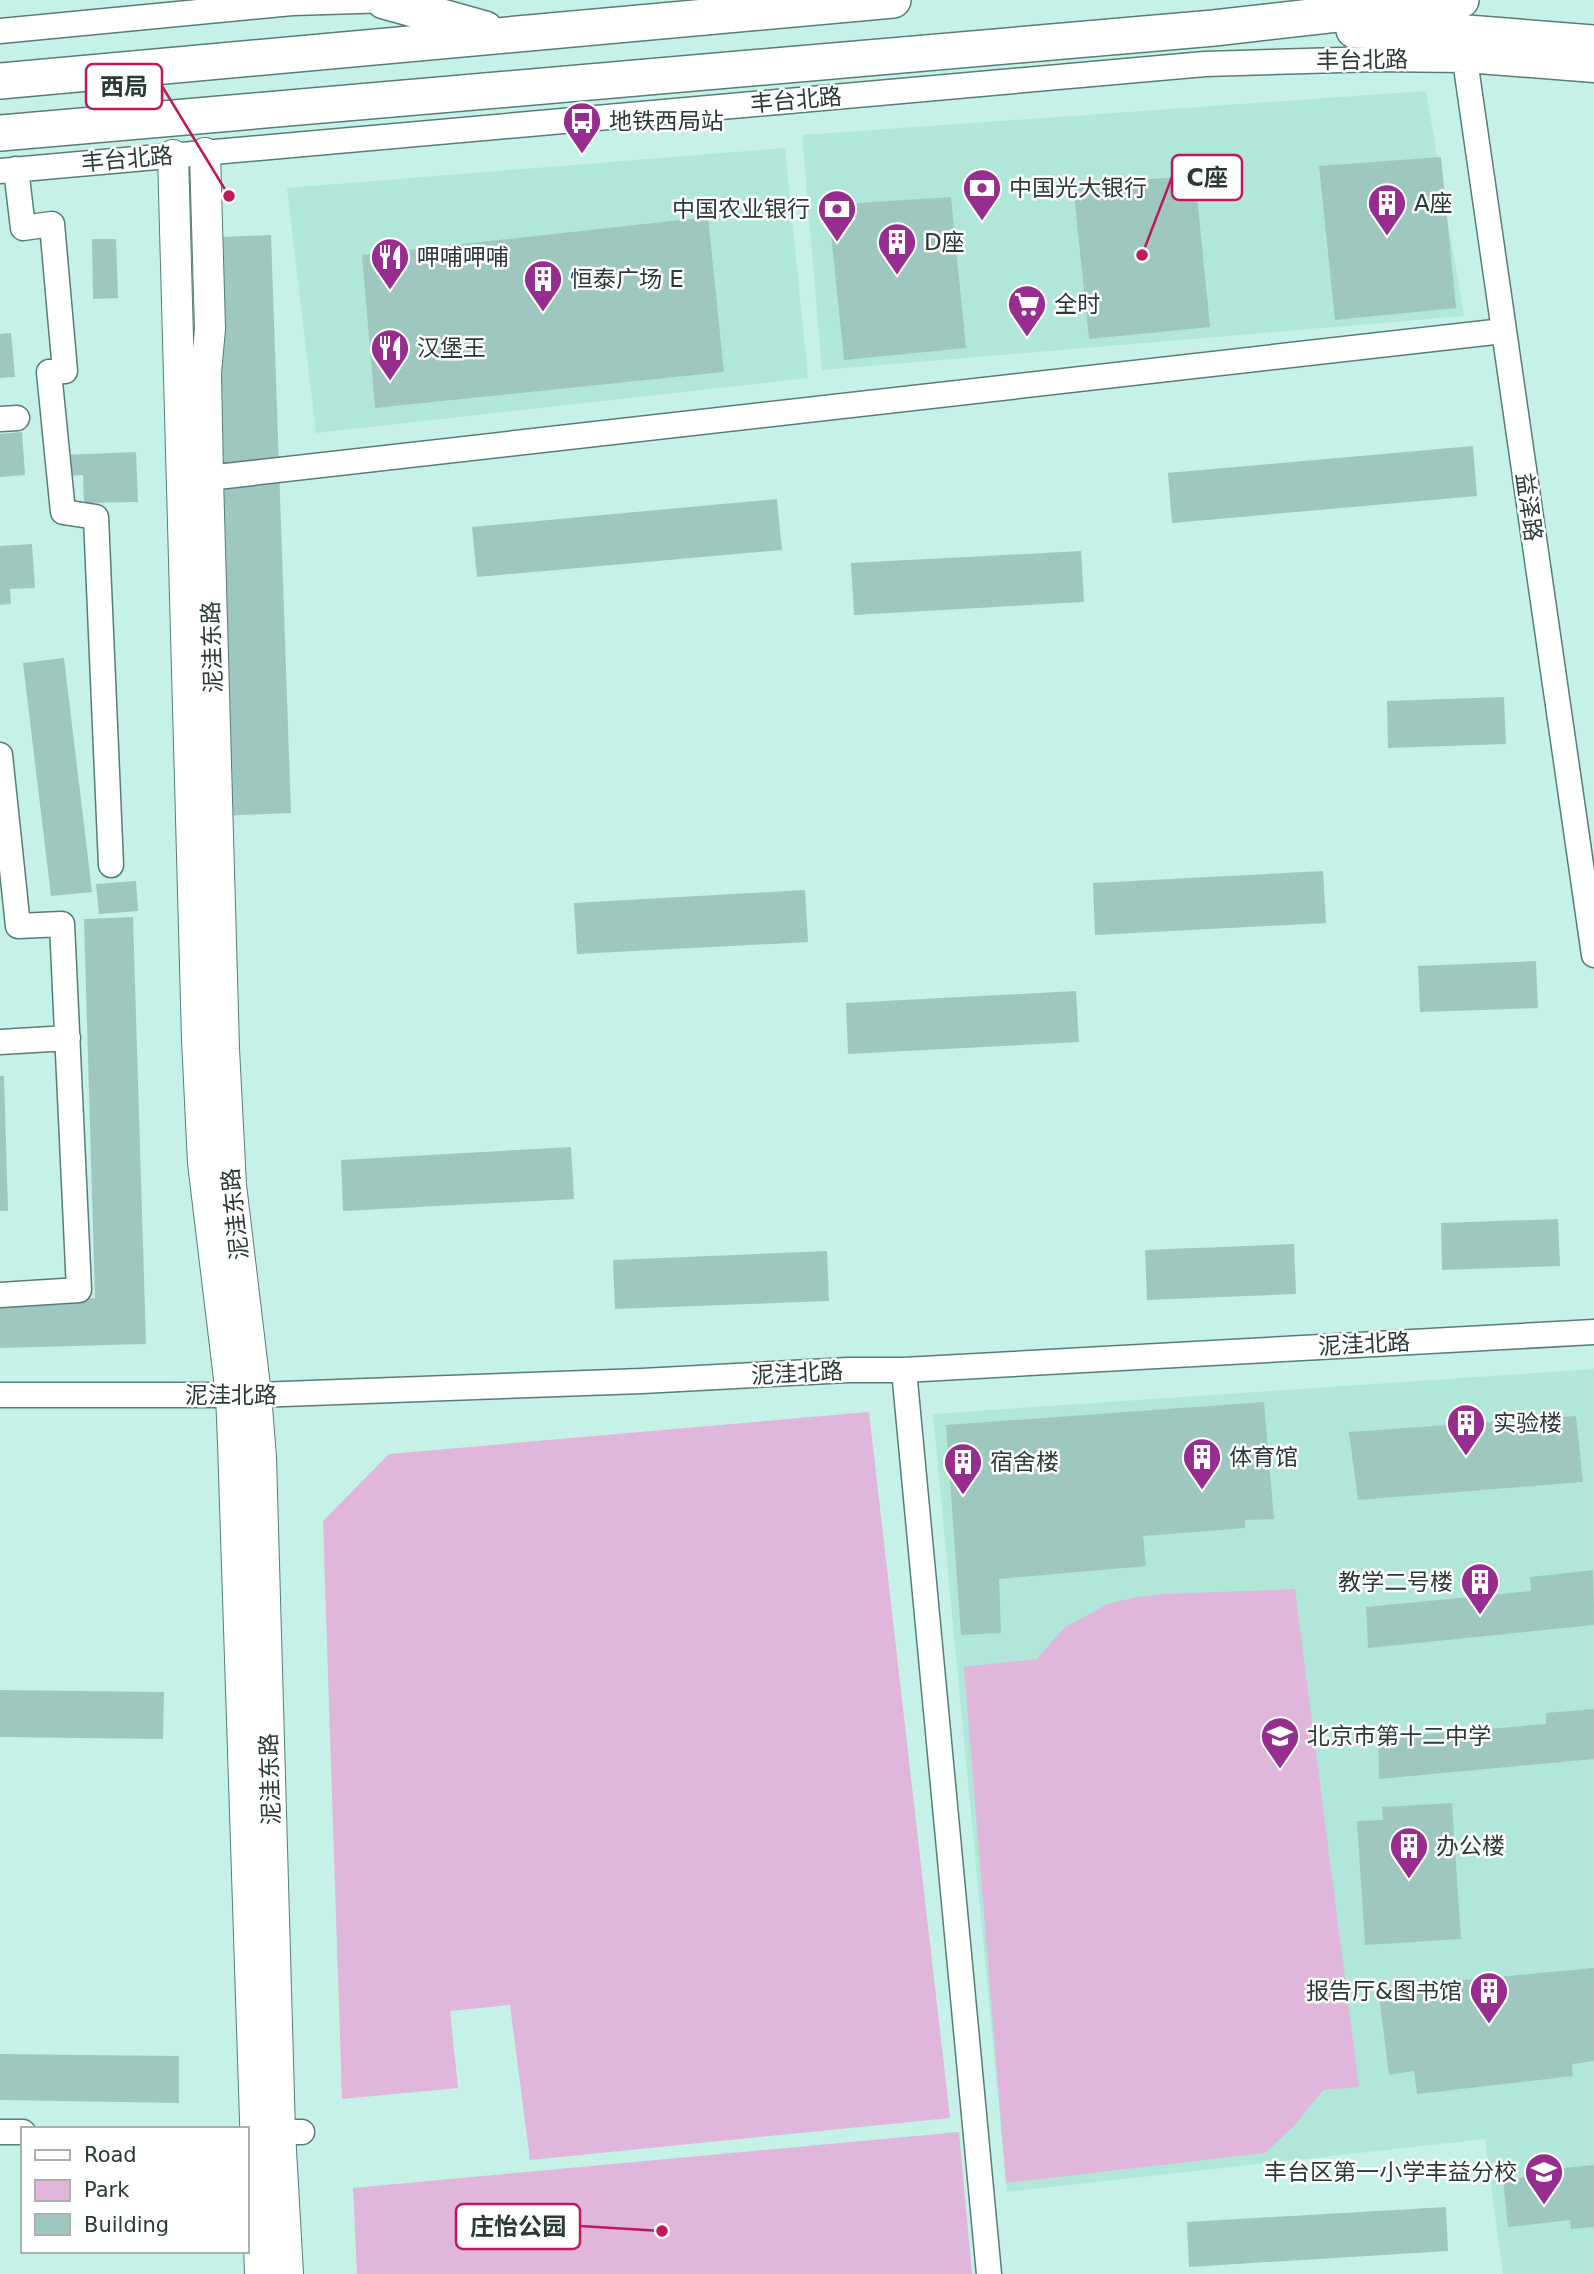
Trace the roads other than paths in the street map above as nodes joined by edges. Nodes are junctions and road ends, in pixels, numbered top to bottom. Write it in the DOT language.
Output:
graph roads {
  1 [pos="391,0"];
  2 [pos="893,0"];
  3 [pos="290,1"];
  4 [pos="384,1"];
  5 [pos="131,9"];
  6 [pos="1594,21"];
  7 [pos="0,31"];
  8 [pos="1464,31"];
  9 [pos="505,34"];
  10 [pos="1594,43"];
  11 [pos="1594,70"];
  12 [pos="0,81"];
  13 [pos="0,133"];
  14 [pos="205,153"];
  15 [pos="173,155"];
  16 [pos="8,170"];
  17 [pos="174,226"];
  18 [pos="1503,331"];
  19 [pos="206,373"];
  20 [pos="208,478"];
  21 [pos="0,755"];
  22 [pos="111,865"];
  23 [pos="1594,955"];
  24 [pos="68,1038"];
  25 [pos="0,1042"];
  26 [pos="0,1295"];
  27 [pos="1594,1332"];
  28 [pos="904,1370"];
  29 [pos="0,1395"];
  30 [pos="243,1395"];
  31 [pos="0,2132"];
  32 [pos="21,2132"];
  33 [pos="271,2132"];
  34 [pos="260,2274"];
  35 [pos="288,2274"];
  36 [pos="989,2274"];
  1 -- 4 [label="street"];
  2 -- 9 [label="highway"];
  3 -- 4 [label="street"];
  3 -- 5 [label="street"];
  4 -- 9 [label="highway"];
  5 -- 7 [label="street"];
  6 -- 8 [label="highway"];
  8 -- 10 [label="highway"];
  8 -- 11 [label="street, 丰台北路"];
  8 -- 13 [label="highway, 丰台北路"];
  8 -- 14 [label="street, 丰台北路"];
  8 -- 18 [label="street, 益泽路"];
  9 -- 12 [label="highway"];
  14 -- 15 [label="street, 丰台北路"];
  14 -- 19 [label="main road, 泥洼东路"];
  15 -- 16 [label="street, 丰台北路"];
  15 -- 17 [label="main road, 泥洼东路"];
  16 -- 22 [label="street"];
  17 -- 19 [label="main road"];
  17 -- 30 [label="main road, 泥洼东路"];
  18 -- 20 [label="street"];
  18 -- 23 [label="street, 益泽路"];
  19 -- 20 [label="main road, 泥洼东路"];
  20 -- 30 [label="main road, 泥洼东路"];
  21 -- 24 [label="street"];
  24 -- 25 [label="street"];
  24 -- 26 [label="street"];
  27 -- 28 [label="street, 泥洼北路"];
  28 -- 30 [label="street, 泥洼北路"];
  28 -- 36 [label="street"];
  29 -- 30 [label="street, 泥洼北路"];
  30 -- 33 [label="main road, 泥洼东路"];
  31 -- 32 [label="street"];
  33 -- 34 [label="main road, 泥洼东路"];
  33 -- 35 [label="main road, 泥洼东路"];
}
